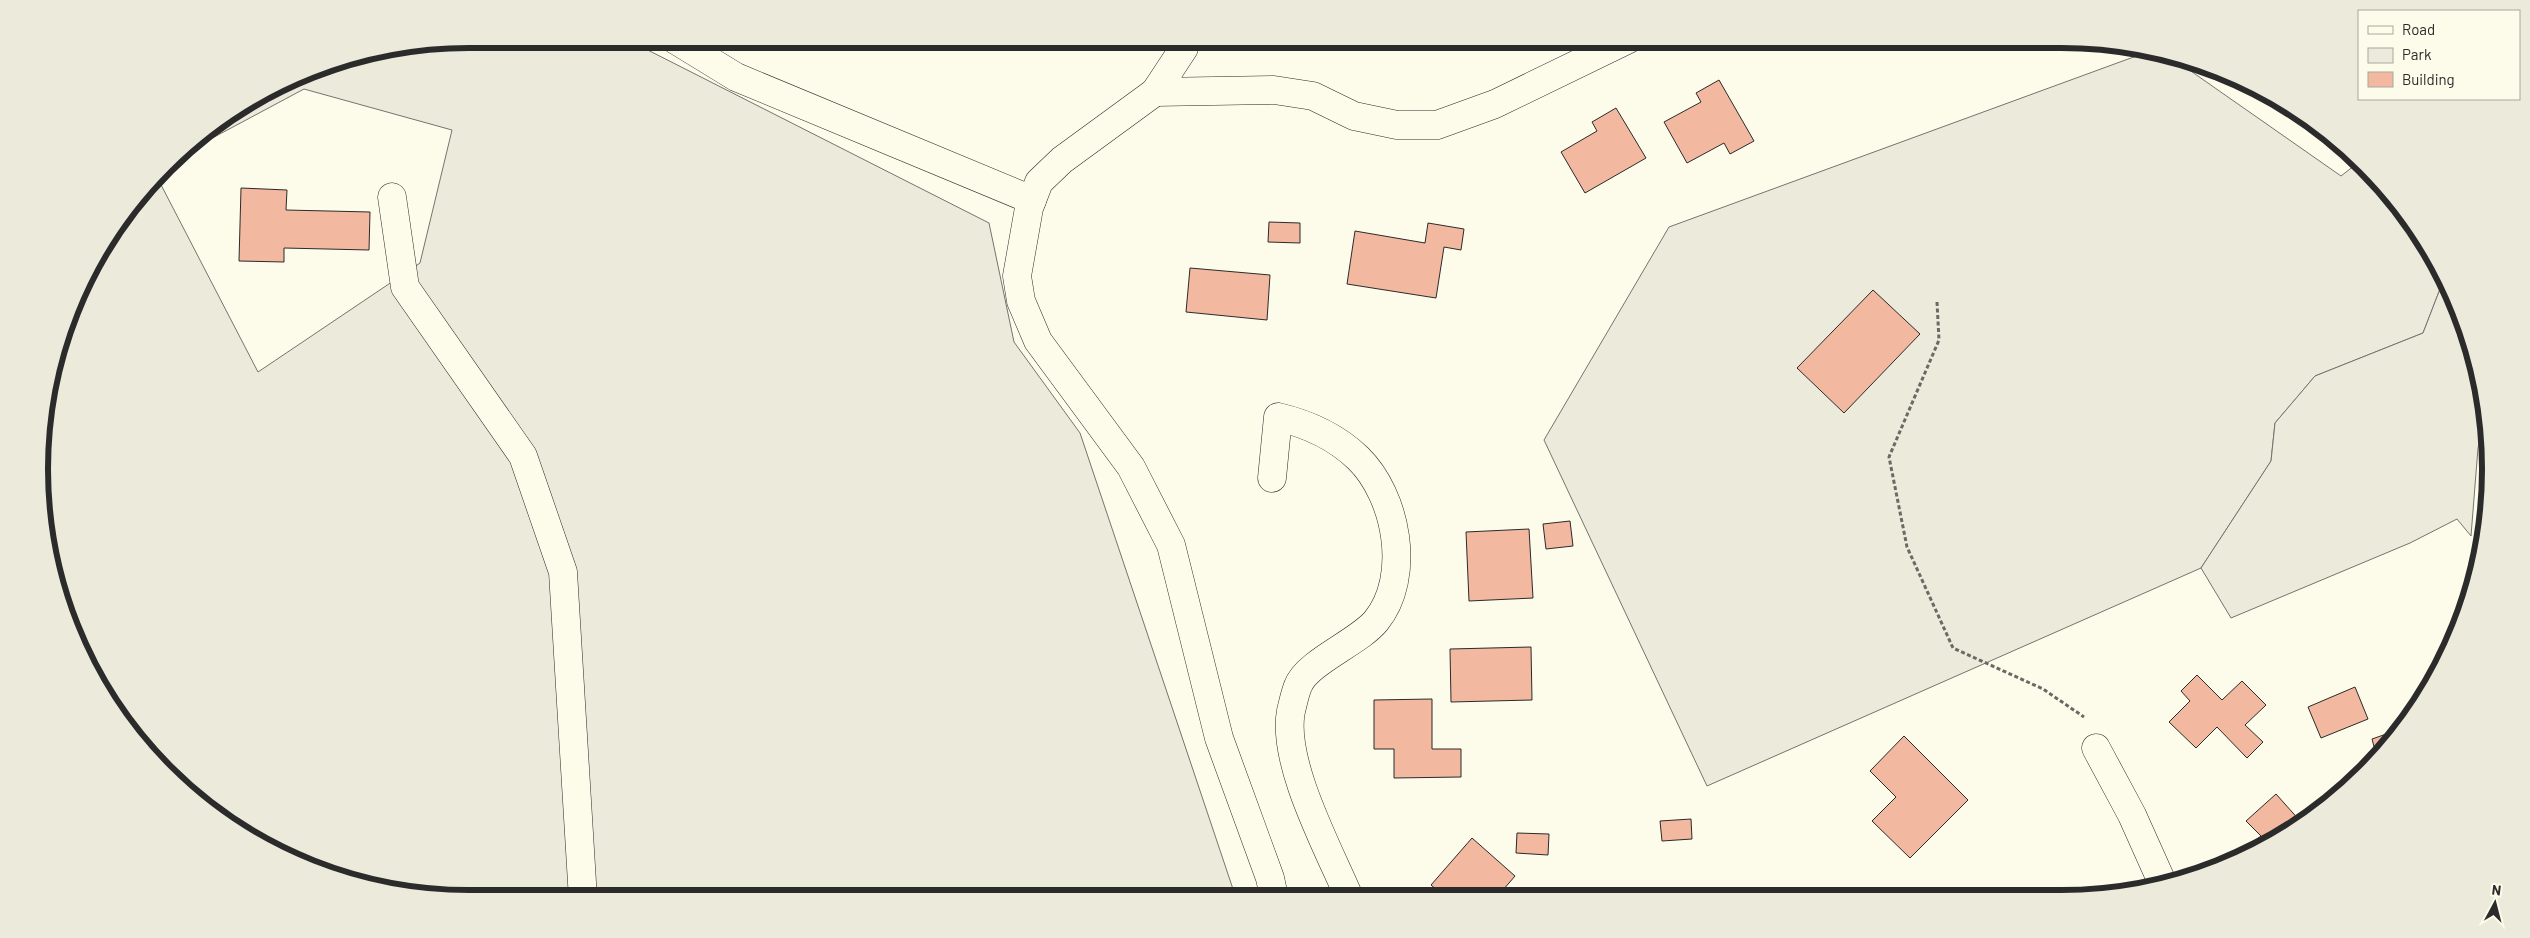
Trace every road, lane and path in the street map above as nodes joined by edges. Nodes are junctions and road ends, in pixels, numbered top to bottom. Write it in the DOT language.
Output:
graph roads {
  1 [pos="689,48"];
  2 [pos="1184,48"];
  3 [pos="1610,48"];
  4 [pos="1155,92"];
  5 [pos="392,197"];
  6 [pos="1032,200"];
  7 [pos="1937,302"];
  8 [pos="1272,478"];
  9 [pos="2096,748"];
  10 [pos="2160,878"];
  11 [pos="582,890"];
  12 [pos="1273,890"];
  13 [pos="1346,890"];
  1 -- 6 [label="street"];
  2 -- 4 [label="street"];
  3 -- 4 [label="street"];
  4 -- 6 [label="street"];
  5 -- 11 [label="street"];
  6 -- 12 [label="street"];
  7 -- 9 [label="path"];
  8 -- 13 [label="street"];
  9 -- 10 [label="street"];
}
